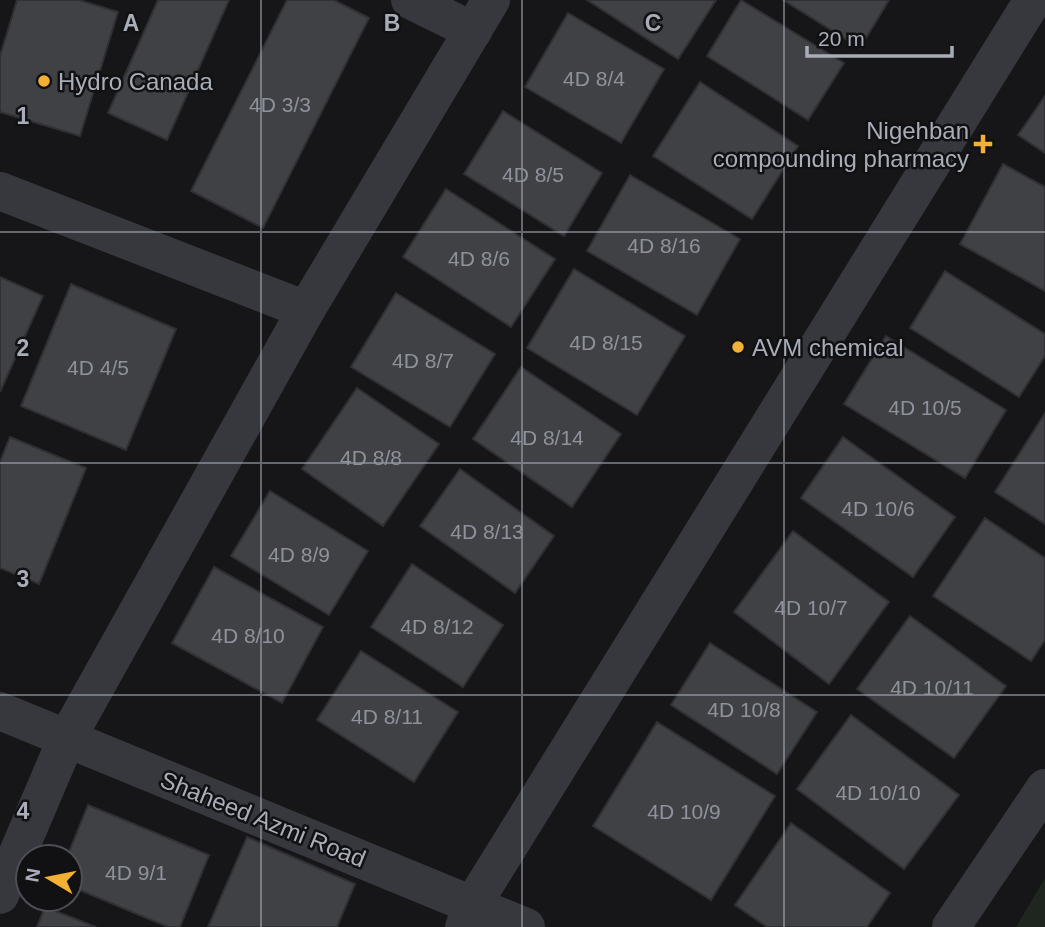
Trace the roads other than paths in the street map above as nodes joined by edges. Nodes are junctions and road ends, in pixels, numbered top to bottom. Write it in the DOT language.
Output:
graph roads {
  1 [pos="410,0"];
  2 [pos="1033,0"];
  3 [pos="482,16"];
  4 [pos="0,191"];
  5 [pos="306,310"];
  6 [pos="0,710"];
  7 [pos="66,740"];
  8 [pos="1045,788"];
  9 [pos="0,895"];
  10 [pos="468,915"];
  11 [pos="526,927"];
  12 [pos="951,927"];
  1 -- 3 [label="street"];
  2 -- 10 [label="street"];
  3 -- 5 [label="street"];
  4 -- 5 [label="street"];
  5 -- 7 [label="street"];
  6 -- 7 [label="street, Shaheed Azmi Road"];
  7 -- 9 [label="street"];
  7 -- 10 [label="street, Shaheed Azmi Road"];
  8 -- 12 [label="street"];
  10 -- 11 [label="street, Shaheed Azmi Road"];
}
